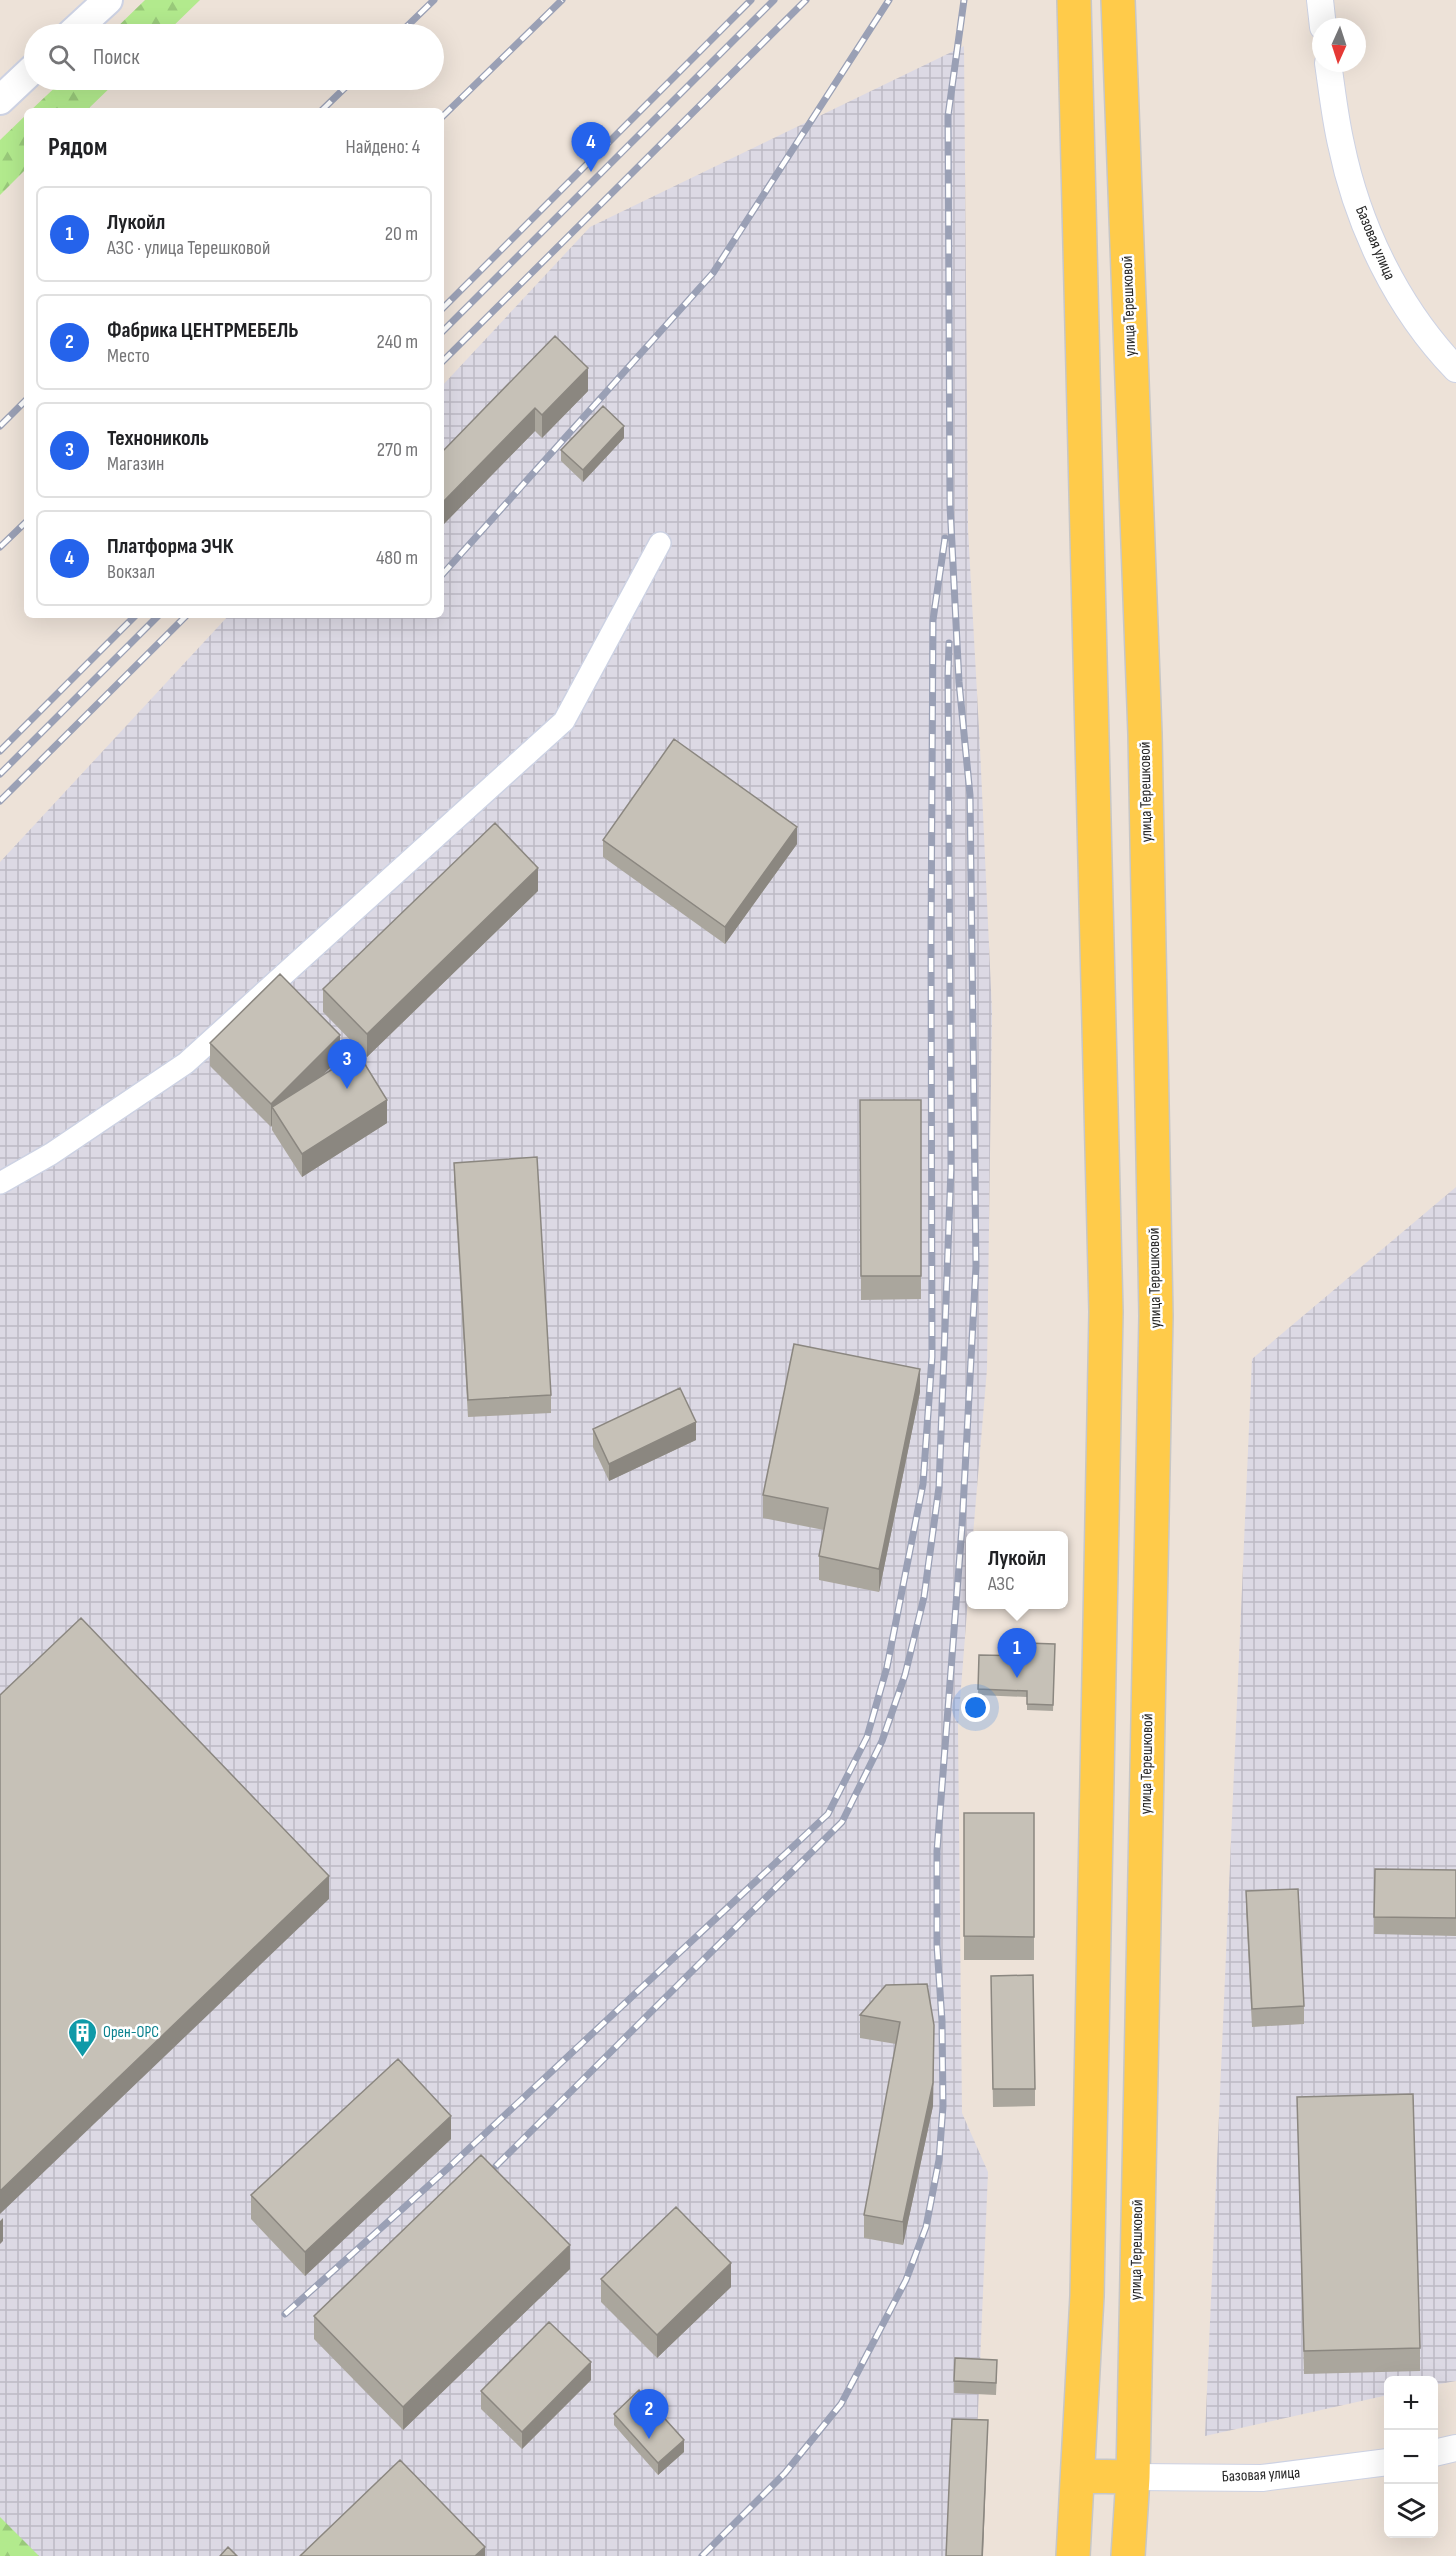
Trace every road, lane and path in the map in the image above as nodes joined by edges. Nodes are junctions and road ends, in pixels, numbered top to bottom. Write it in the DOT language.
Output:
graph roads {
  1 [pos="108,0"];
  2 [pos="1320,0"];
  3 [pos="1118,12"];
  4 [pos="1074,13"];
  5 [pos="1322,18"];
  6 [pos="82,24"];
  7 [pos="1329,72"];
  8 [pos="24,77"];
  9 [pos="0,100"];
  10 [pos="1456,369"];
  11 [pos="660,543"];
  12 [pos="0,1183"];
  13 [pos="1101,1599"];
  14 [pos="1150,1600"];
  15 [pos="1456,2448"];
  16 [pos="1438,2452"];
  17 [pos="1384,2463"];
  18 [pos="1078,2476"];
  19 [pos="1133,2477"];
  20 [pos="1073,2556"];
  21 [pos="1128,2556"];
  1 -- 6 [label="main road"];
  2 -- 5 [label="street"];
  3 -- 14 [label="main road, улица Терешковой"];
  4 -- 13 [label="main road"];
  7 -- 10 [label="street, Базовая улица"];
  8 -- 9 [label="main road"];
  11 -- 12 [label="street"];
  13 -- 14 [label="main road"];
  13 -- 18 [label="main road"];
  14 -- 19 [label="main road, улица Терешковой"];
  15 -- 16 [label="street"];
  17 -- 19 [label="street, Базовая улица"];
  18 -- 19 [label="main road"];
  18 -- 20 [label="main road"];
  19 -- 21 [label="main road, улица Терешковой"];
}
